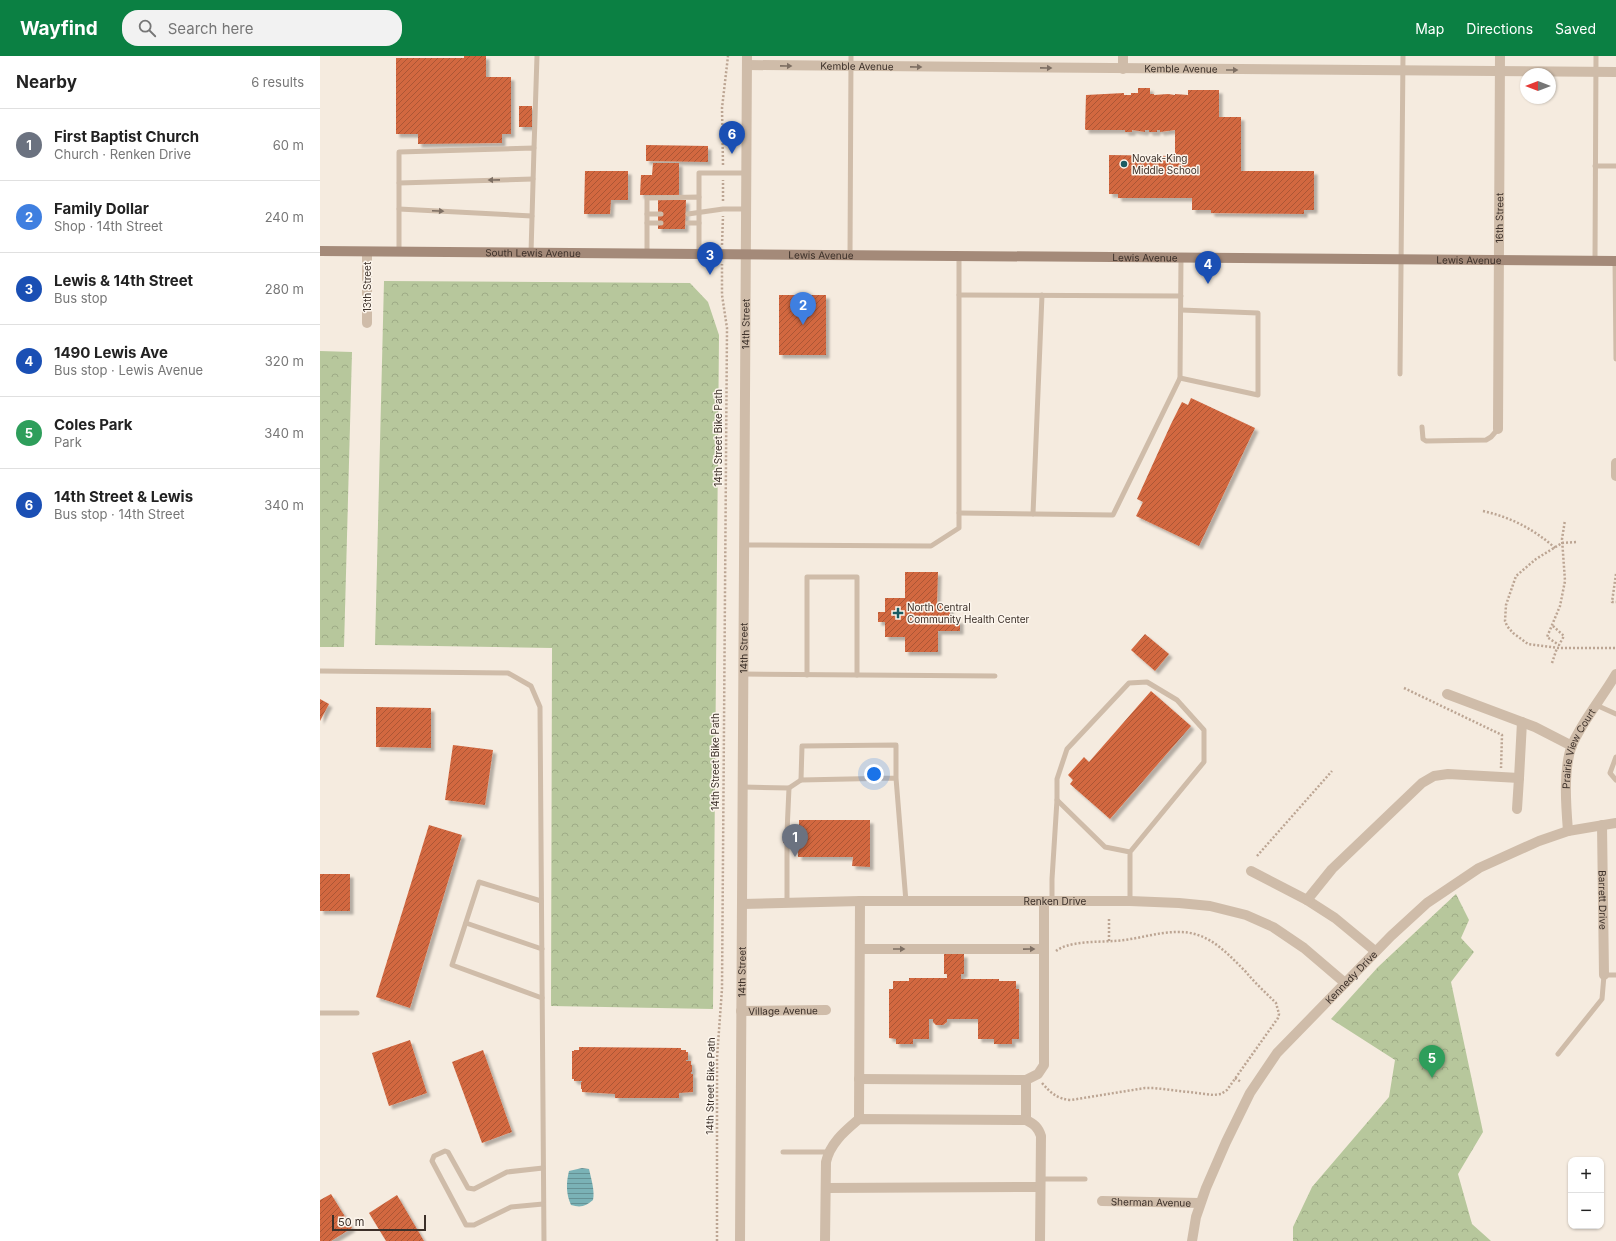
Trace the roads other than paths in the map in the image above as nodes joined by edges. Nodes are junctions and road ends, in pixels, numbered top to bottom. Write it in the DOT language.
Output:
graph roads {
  1 [pos="538,56"];
  2 [pos="1123,56"];
  3 [pos="1403,56"];
  4 [pos="1500,56"];
  5 [pos="1596,56"];
  6 [pos="747,61"];
  7 [pos="851,61"];
  8 [pos="1122,69"];
  9 [pos="1403,71"];
  10 [pos="1500,71"];
  11 [pos="1596,72"];
  12 [pos="1616,72"];
  13 [pos="534,148"];
  14 [pos="1595,166"];
  15 [pos="1616,166"];
  16 [pos="746,173"];
  17 [pos="533,180"];
  18 [pos="399,183"];
  19 [pos="699,197"];
  20 [pos="399,209"];
  21 [pos="746,209"];
  22 [pos="699,213"];
  23 [pos="647,214"];
  24 [pos="661,214"];
  25 [pos="688,214"];
  26 [pos="532,216"];
  27 [pos="647,223"];
  28 [pos="661,223"];
  29 [pos="688,223"];
  30 [pos="699,223"];
  31 [pos="320,251"];
  32 [pos="367,252"];
  33 [pos="399,252"];
  34 [pos="531,253"];
  35 [pos="647,254"];
  36 [pos="699,254"];
  37 [pos="745,254"];
  38 [pos="850,256"];
  39 [pos="959,256"];
  40 [pos="1181,258"];
  41 [pos="1401,260"];
  42 [pos="1499,261"];
  43 [pos="1595,261"];
  44 [pos="1615,261"];
  45 [pos="959,295"];
  46 [pos="1042,295"];
  47 [pos="1181,296"];
  48 [pos="1181,310"];
  49 [pos="367,323"];
  50 [pos="1616,359"];
  51 [pos="1400,374"];
  52 [pos="1180,378"];
  53 [pos="1422,427"];
  54 [pos="1498,429"];
  55 [pos="1616,463"];
  56 [pos="1616,476"];
  57 [pos="959,513"];
  58 [pos="1033,514"];
  59 [pos="744,545"];
  60 [pos="320,671"];
  61 [pos="743,674"];
  62 [pos="1616,674"];
  63 [pos="807,675"];
  64 [pos="857,675"];
  65 [pos="995,676"];
  66 [pos="1447,694"];
  67 [pos="1596,705"];
  68 [pos="1616,714"];
  69 [pos="1522,722"];
  70 [pos="1572,746"];
  71 [pos="1616,757"];
  72 [pos="896,778"];
  73 [pos="1519,778"];
  74 [pos="801,780"];
  75 [pos="1616,780"];
  76 [pos="742,787"];
  77 [pos="790,788"];
  78 [pos="1057,800"];
  79 [pos="1517,809"];
  80 [pos="1616,823"];
  81 [pos="1602,824"];
  82 [pos="1568,831"];
  83 [pos="787,832"];
  84 [pos="787,841"];
  85 [pos="1130,852"];
  86 [pos="1251,871"];
  87 [pos="1307,900"];
  88 [pos="541,901"];
  89 [pos="860,901"];
  90 [pos="1048,901"];
  91 [pos="1130,901"];
  92 [pos="906,902"];
  93 [pos="787,903"];
  94 [pos="742,904"];
  95 [pos="466,923"];
  96 [pos="542,949"];
  97 [pos="860,949"];
  98 [pos="1044,949"];
  99 [pos="1375,951"];
  100 [pos="1604,975"];
  101 [pos="1616,976"];
  102 [pos="1345,983"];
  103 [pos="542,998"];
  104 [pos="826,1010"];
  105 [pos="741,1011"];
  106 [pos="320,1013"];
  107 [pos="357,1013"];
  108 [pos="1558,1054"];
  109 [pos="859,1079"];
  110 [pos="1026,1080"];
  111 [pos="859,1119"];
  112 [pos="1026,1120"];
  113 [pos="783,1152"];
  114 [pos="828,1152"];
  115 [pos="543,1168"];
  116 [pos="1085,1179"];
  117 [pos="1040,1183"];
  118 [pos="826,1188"];
  119 [pos="1102,1201"];
  120 [pos="1200,1203"];
  121 [pos="543,1204"];
  122 [pos="544,1241"];
  123 [pos="740,1241"];
  124 [pos="825,1241"];
  125 [pos="1040,1241"];
  126 [pos="1192,1241"];
  1 -- 13 [label="lane"];
  2 -- 8 [label="street"];
  3 -- 9 [label="lane"];
  4 -- 10 [label="street, 16th Street"];
  5 -- 11 [label="lane"];
  6 -- 7 [label="street, Kemble Avenue, one-way"];
  6 -- 16 [label="street, 14th Street"];
  7 -- 8 [label="street, Kemble Avenue, one-way"];
  7 -- 38 [label="lane"];
  8 -- 9 [label="street, Kemble Avenue, one-way"];
  9 -- 10 [label="street, Kemble Avenue"];
  9 -- 41 [label="lane"];
  10 -- 11 [label="street, Kemble Avenue"];
  10 -- 42 [label="street, 16th Street"];
  11 -- 12 [label="street, Kemble Avenue"];
  11 -- 14 [label="lane"];
  13 -- 17 [label="lane"];
  13 -- 18 [label="lane"];
  14 -- 15 [label="lane"];
  14 -- 43 [label="lane"];
  16 -- 19 [label="lane"];
  16 -- 21 [label="street, 14th Street"];
  17 -- 18 [label="lane, one-way"];
  17 -- 26 [label="lane"];
  18 -- 20 [label="lane"];
  19 -- 22 [label="lane"];
  19 -- 23 [label="lane"];
  20 -- 26 [label="lane, one-way"];
  20 -- 33 [label="lane"];
  21 -- 22 [label="lane"];
  21 -- 37 [label="street, 14th Street"];
  22 -- 25 [label="lane"];
  22 -- 30 [label="lane"];
  23 -- 24 [label="lane"];
  23 -- 27 [label="lane"];
  26 -- 34 [label="lane"];
  27 -- 28 [label="lane"];
  27 -- 35 [label="lane"];
  29 -- 30 [label="lane"];
  30 -- 36 [label="lane"];
  31 -- 32 [label="main road, South Lewis Avenue"];
  32 -- 33 [label="main road, South Lewis Avenue"];
  32 -- 49 [label="street, 13th Street"];
  33 -- 34 [label="main road, South Lewis Avenue"];
  34 -- 35 [label="main road, South Lewis Avenue"];
  35 -- 36 [label="main road, South Lewis Avenue"];
  36 -- 37 [label="main road, South Lewis Avenue"];
  37 -- 38 [label="main road, Lewis Avenue"];
  37 -- 59 [label="street, 14th Street"];
  38 -- 39 [label="main road, Lewis Avenue"];
  39 -- 40 [label="main road, Lewis Avenue"];
  39 -- 45 [label="lane"];
  40 -- 41 [label="main road, Lewis Avenue"];
  40 -- 47 [label="lane"];
  41 -- 42 [label="main road, Lewis Avenue"];
  41 -- 51 [label="lane"];
  42 -- 43 [label="main road, Lewis Avenue"];
  42 -- 54 [label="street, 16th Street"];
  43 -- 44 [label="main road, Lewis Avenue"];
  44 -- 50 [label="lane"];
  45 -- 46 [label="lane"];
  45 -- 57 [label="lane"];
  46 -- 47 [label="lane"];
  46 -- 58 [label="lane"];
  47 -- 48 [label="lane"];
  48 -- 52 [label="lane"];
  48 -- 52 [label="lane"];
  52 -- 58 [label="lane"];
  53 -- 54 [label="lane"];
  55 -- 56 [label="street"];
  57 -- 58 [label="lane"];
  57 -- 59 [label="lane"];
  59 -- 61 [label="street, 14th Street"];
  60 -- 88 [label="lane"];
  61 -- 63 [label="lane"];
  61 -- 76 [label="street, 14th Street"];
  62 -- 67 [label="street, Prairie View Court"];
  63 -- 64 [label="lane"];
  63 -- 64 [label="lane"];
  64 -- 65 [label="lane"];
  66 -- 69 [label="street"];
  67 -- 68 [label="lane"];
  67 -- 70 [label="street, Prairie View Court"];
  69 -- 70 [label="street"];
  69 -- 73 [label="street"];
  70 -- 82 [label="street, Prairie View Court"];
  71 -- 75 [label="lane"];
  72 -- 74 [label="lane"];
  72 -- 74 [label="lane"];
  72 -- 92 [label="lane"];
  73 -- 79 [label="street"];
  73 -- 87 [label="street"];
  74 -- 77 [label="lane"];
  76 -- 77 [label="lane"];
  76 -- 94 [label="street, 14th Street"];
  77 -- 83 [label="lane"];
  78 -- 85 [label="lane"];
  78 -- 85 [label="lane"];
  78 -- 90 [label="lane"];
  80 -- 81 [label="street, Kennedy Drive"];
  81 -- 82 [label="street, Kennedy Drive"];
  81 -- 100 [label="street, Barrett Drive"];
  82 -- 99 [label="street, Kennedy Drive"];
  84 -- 93 [label="lane"];
  85 -- 91 [label="lane"];
  86 -- 87 [label="street"];
  87 -- 99 [label="street"];
  88 -- 95 [label="lane"];
  88 -- 96 [label="lane"];
  89 -- 92 [label="street, Renken Drive"];
  89 -- 93 [label="street, Renken Drive"];
  89 -- 97 [label="street"];
  90 -- 91 [label="street, Renken Drive"];
  90 -- 92 [label="street, Renken Drive"];
  90 -- 98 [label="street"];
  91 -- 102 [label="street, Renken Drive"];
  93 -- 94 [label="street, Renken Drive"];
  94 -- 105 [label="street, 14th Street"];
  95 -- 96 [label="lane"];
  95 -- 103 [label="lane"];
  96 -- 103 [label="lane"];
  97 -- 98 [label="street, one-way"];
  97 -- 109 [label="street"];
  98 -- 110 [label="street"];
  99 -- 102 [label="street, Kennedy Drive"];
  100 -- 101 [label="lane"];
  100 -- 108 [label="lane"];
  102 -- 120 [label="street, Kennedy Drive"];
  103 -- 115 [label="lane"];
  104 -- 105 [label="street, Village Avenue"];
  105 -- 123 [label="street, 14th Street"];
  106 -- 107 [label="lane"];
  109 -- 110 [label="street"];
  109 -- 111 [label="street"];
  110 -- 112 [label="street"];
  111 -- 112 [label="street"];
  111 -- 114 [label="street"];
  112 -- 117 [label="street"];
  113 -- 114 [label="lane"];
  114 -- 118 [label="street"];
  115 -- 121 [label="lane"];
  115 -- 121 [label="lane"];
  116 -- 117 [label="lane"];
  117 -- 118 [label="street"];
  117 -- 125 [label="street"];
  118 -- 124 [label="street"];
  119 -- 120 [label="street, Sherman Avenue"];
  120 -- 126 [label="street, Kennedy Drive"];
  121 -- 122 [label="lane"];
}
